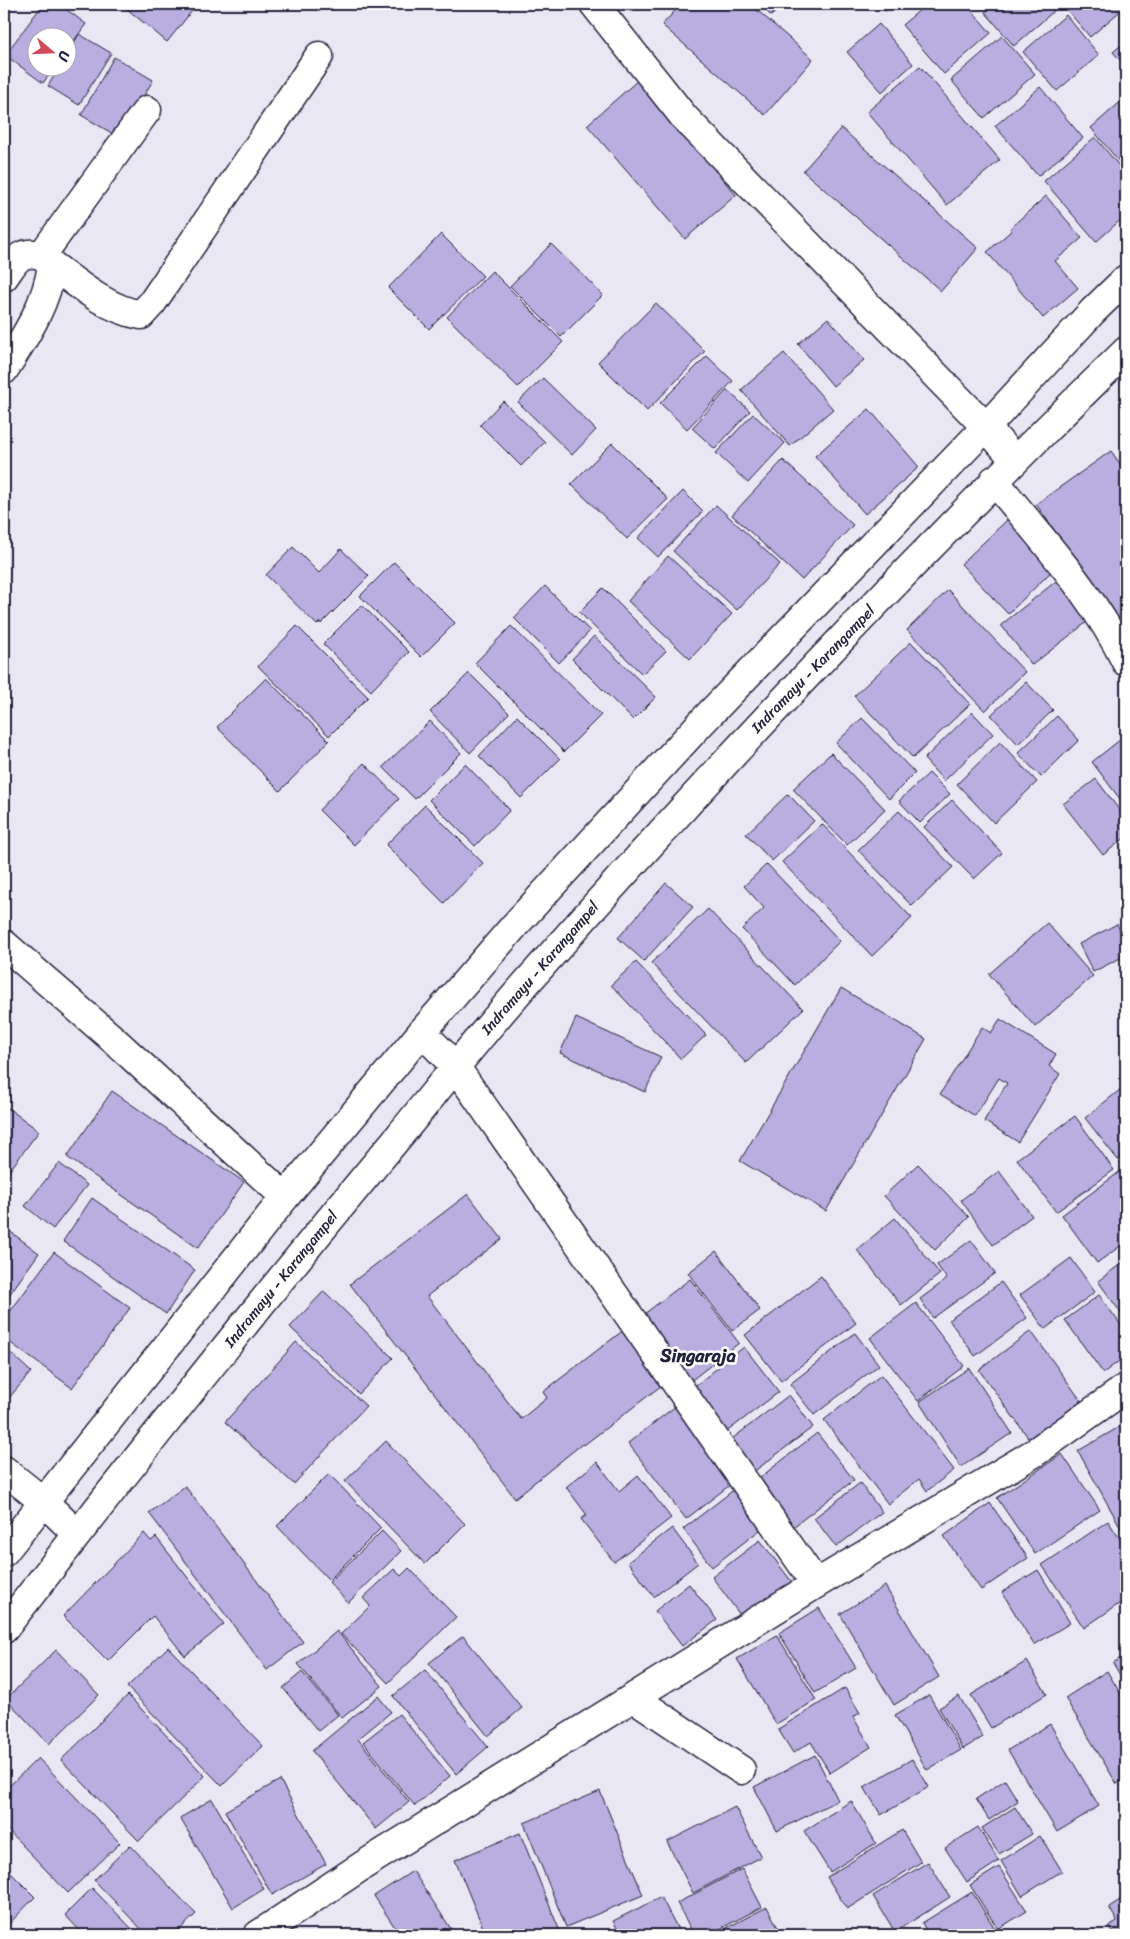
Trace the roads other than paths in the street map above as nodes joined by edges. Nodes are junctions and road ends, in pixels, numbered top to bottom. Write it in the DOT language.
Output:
graph roads {
  1 [pos="594,4"];
  2 [pos="320,56"];
  3 [pos="147,110"];
  4 [pos="47,260"];
  5 [pos="4,277"];
  6 [pos="1126,279"];
  7 [pos="1126,351"];
  8 [pos="4,370"];
  9 [pos="986,427"];
  10 [pos="1015,460"];
  11 [pos="994,480"];
  12 [pos="1126,662"];
  13 [pos="4,944"];
  14 [pos="422,1032"];
  15 [pos="455,1066"];
  16 [pos="285,1196"];
  17 [pos="1126,1388"];
  18 [pos="4,1470"];
  19 [pos="44,1502"];
  20 [pos="77,1534"];
  21 [pos="4,1552"];
  22 [pos="816,1584"];
  23 [pos="4,1629"];
  24 [pos="634,1698"];
  25 [pos="741,1770"];
  26 [pos="258,1935"];
  1 -- 9 [label="street"];
  2 -- 4 [label="street"];
  3 -- 4 [label="street"];
  4 -- 5 [label="street"];
  4 -- 8 [label="street"];
  6 -- 9 [label="street"];
  7 -- 10 [label="street, Indramayu - Karangampel"];
  9 -- 10 [label="street"];
  9 -- 14 [label="street"];
  10 -- 11 [label="street, Indramayu - Karangampel"];
  11 -- 12 [label="street"];
  11 -- 15 [label="street, Indramayu - Karangampel"];
  13 -- 16 [label="street"];
  14 -- 15 [label="street"];
  14 -- 16 [label="street"];
  15 -- 20 [label="street, Indramayu - Karangampel"];
  15 -- 22 [label="street"];
  16 -- 19 [label="street"];
  17 -- 22 [label="street"];
  18 -- 19 [label="street"];
  19 -- 20 [label="street"];
  19 -- 21 [label="street"];
  20 -- 23 [label="street, Indramayu - Karangampel"];
  22 -- 24 [label="street"];
  24 -- 25 [label="street"];
  24 -- 26 [label="street"];
}
